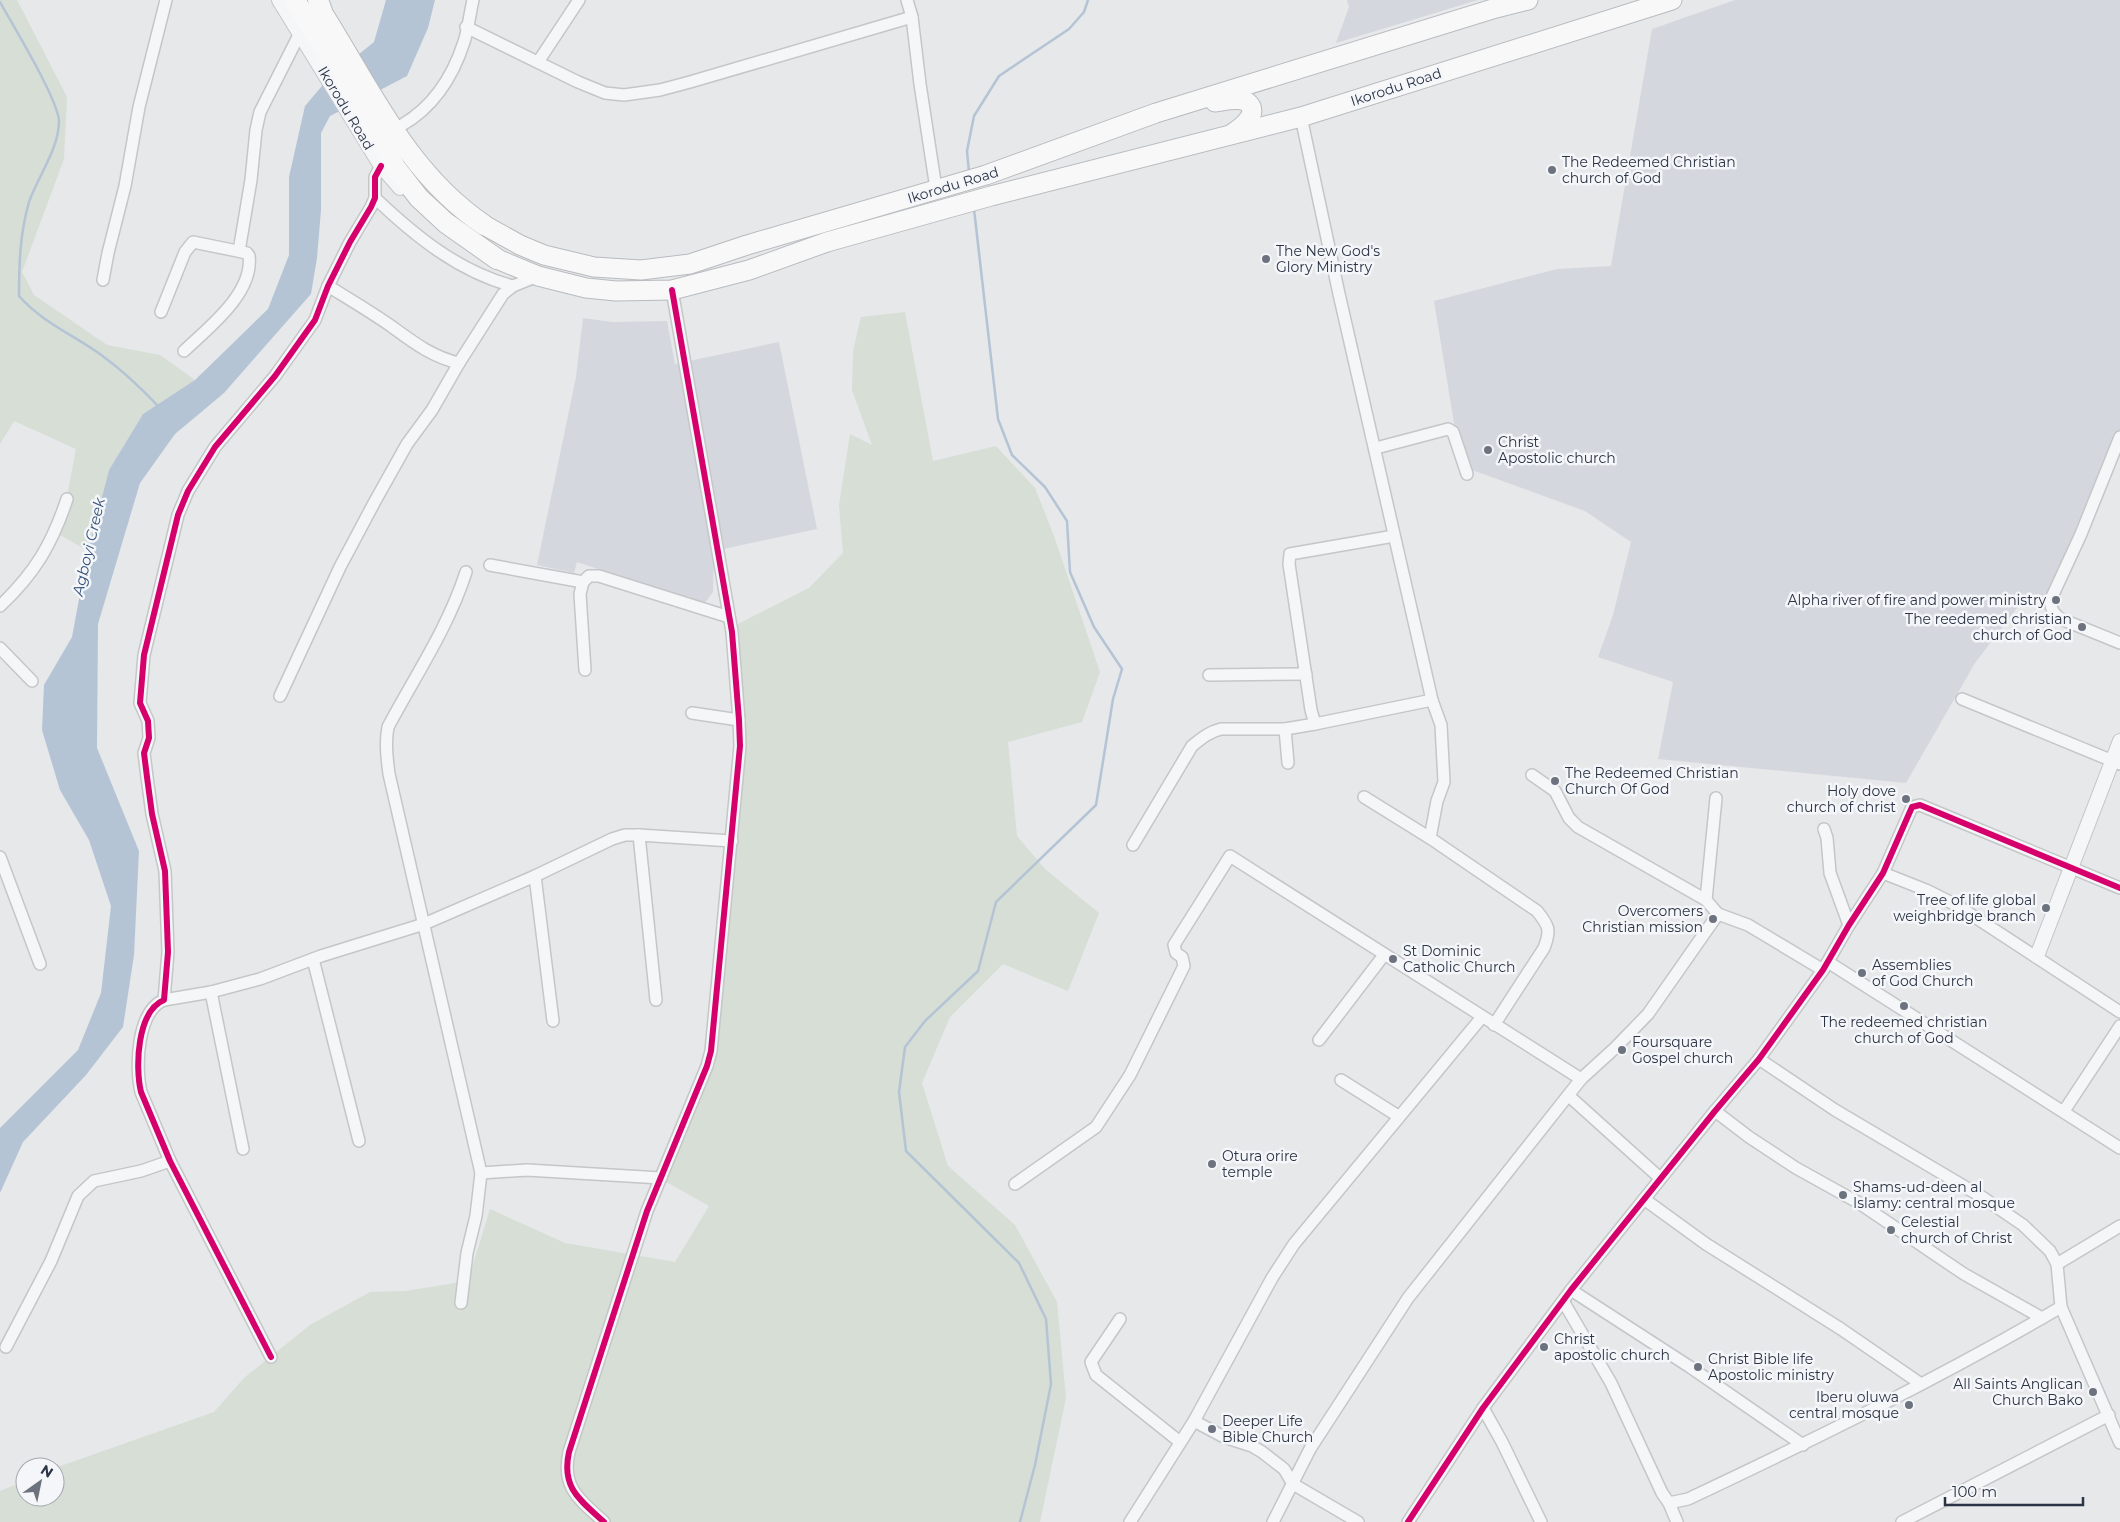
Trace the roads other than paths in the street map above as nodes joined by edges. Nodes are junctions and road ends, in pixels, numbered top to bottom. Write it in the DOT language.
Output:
graph roads {
  1 [pos="166,0"];
  2 [pos="279,0"];
  3 [pos="295,0"];
  4 [pos="318,0"];
  5 [pos="328,0"];
  6 [pos="473,0"];
  7 [pos="579,0"];
  8 [pos="907,0"];
  9 [pos="1528,0"];
  10 [pos="1672,0"];
  11 [pos="1495,4"];
  12 [pos="912,17"];
  13 [pos="466,27"];
  14 [pos="300,33"];
  15 [pos="334,51"];
  16 [pos="538,62"];
  17 [pos="372,113"];
  18 [pos="1156,113"];
  19 [pos="1301,117"];
  20 [pos="402,125"];
  21 [pos="1230,135"];
  22 [pos="381,166"];
  23 [pos="945,182"];
  24 [pos="375,198"];
  25 [pos="484,225"];
  26 [pos="239,252"];
  27 [pos="497,259"];
  28 [pos="538,276"];
  29 [pos="103,280"];
  30 [pos="328,286"];
  31 [pos="514,286"];
  32 [pos="672,290"];
  33 [pos="162,312"];
  34 [pos="184,351"];
  35 [pos="459,363"];
  36 [pos="2120,437"];
  37 [pos="1376,448"];
  38 [pos="1467,474"];
  39 [pos="67,499"];
  40 [pos="1394,536"];
  41 [pos="490,564"];
  42 [pos="466,572"];
  43 [pos="583,582"];
  44 [pos="0,606"];
  45 [pos="729,617"];
  46 [pos="2120,644"];
  47 [pos="0,648"];
  48 [pos="585,670"];
  49 [pos="1306,674"];
  50 [pos="1209,675"];
  51 [pos="32,681"];
  52 [pos="280,696"];
  53 [pos="1962,699"];
  54 [pos="1432,700"];
  55 [pos="692,712"];
  56 [pos="739,720"];
  57 [pos="1315,724"];
  58 [pos="1285,730"];
  59 [pos="2120,741"];
  60 [pos="2116,762"];
  61 [pos="1288,763"];
  62 [pos="1532,775"];
  63 [pos="1364,797"];
  64 [pos="1716,798"];
  65 [pos="1824,829"];
  66 [pos="639,835"];
  67 [pos="1430,838"];
  68 [pos="732,841"];
  69 [pos="1133,845"];
  70 [pos="0,857"];
  71 [pos="2070,868"];
  72 [pos="1883,873"];
  73 [pos="535,876"];
  74 [pos="2120,888"];
  75 [pos="1706,900"];
  76 [pos="1718,914"];
  77 [pos="424,924"];
  78 [pos="1849,925"];
  79 [pos="1384,955"];
  80 [pos="2037,956"];
  81 [pos="313,959"];
  82 [pos="40,964"];
  83 [pos="1825,966"];
  84 [pos="211,992"];
  85 [pos="164,1000"];
  86 [pos="656,1000"];
  87 [pos="2120,1012"];
  88 [pos="1482,1017"];
  89 [pos="554,1021"];
  90 [pos="1494,1025"];
  91 [pos="2120,1026"];
  92 [pos="1319,1040"];
  93 [pos="1759,1059"];
  94 [pos="1581,1079"];
  95 [pos="1341,1080"];
  96 [pos="1568,1096"];
  97 [pos="1715,1111"];
  98 [pos="2064,1111"];
  99 [pos="1398,1116"];
  100 [pos="359,1141"];
  101 [pos="2120,1148"];
  102 [pos="243,1149"];
  103 [pos="170,1161"];
  104 [pos="481,1173"];
  105 [pos="660,1178"];
  106 [pos="1660,1178"];
  107 [pos="1015,1184"];
  108 [pos="1644,1199"];
  109 [pos="2120,1226"];
  110 [pos="2057,1264"];
  111 [pos="1571,1290"];
  112 [pos="1563,1301"];
  113 [pos="462,1303"];
  114 [pos="2061,1307"];
  115 [pos="2042,1318"];
  116 [pos="1120,1319"];
  117 [pos="6,1347"];
  118 [pos="271,1357"];
  119 [pos="1921,1384"];
  120 [pos="1483,1408"];
  121 [pos="2109,1416"];
  122 [pos="1194,1421"];
  123 [pos="1180,1442"];
  124 [pos="2120,1443"];
  125 [pos="1803,1445"];
  126 [pos="1293,1484"];
  127 [pos="1669,1503"];
  128 [pos="604,1522"];
  129 [pos="1130,1522"];
  130 [pos="1273,1522"];
  131 [pos="1358,1522"];
  132 [pos="1408,1522"];
  133 [pos="1541,1522"];
  134 [pos="1677,1522"];
  135 [pos="1902,1522"];
  1 -- 29 [label="street"];
  2 -- 14 [label="street, Ikorodu Road"];
  3 -- 15 [label="highway, Ikorodu Road"];
  4 -- 15 [label="highway, Ikorodu Road"];
  5 -- 15 [label="street, Ikorodu Road"];
  6 -- 13 [label="street"];
  7 -- 16 [label="street"];
  8 -- 12 [label="street"];
  9 -- 11 [label="highway, Ikorodu Road"];
  10 -- 19 [label="highway, Ikorodu Road"];
  11 -- 18 [label="highway, Ikorodu Road"];
  12 -- 16 [label="street"];
  12 -- 23 [label="street"];
  13 -- 16 [label="street"];
  13 -- 20 [label="street"];
  14 -- 15 [label="street, Ikorodu Road"];
  14 -- 26 [label="street"];
  15 -- 17 [label="highway, Ikorodu Road"];
  15 -- 17 [label="street, Ikorodu Road"];
  17 -- 20 [label="street, Ikorodu Road"];
  17 -- 22 [label="street, Ikorodu Road"];
  17 -- 25 [label="highway, Ikorodu Road"];
  17 -- 27 [label="highway, Ikorodu Road"];
  18 -- 21 [label="highway"];
  18 -- 23 [label="highway, Ikorodu Road"];
  19 -- 21 [label="highway, Ikorodu Road"];
  19 -- 37 [label="street"];
  20 -- 25 [label="street, Ikorodu Road"];
  21 -- 32 [label="highway, Ikorodu Road"];
  22 -- 24 [label="street"];
  22 -- 27 [label="street, Ikorodu Road"];
  23 -- 25 [label="highway, Ikorodu Road"];
  24 -- 30 [label="street"];
  24 -- 31 [label="street"];
  26 -- 33 [label="street"];
  26 -- 34 [label="street"];
  27 -- 28 [label="highway, Ikorodu Road"];
  28 -- 31 [label="street"];
  28 -- 32 [label="highway, Ikorodu Road"];
  30 -- 35 [label="street"];
  30 -- 85 [label="street"];
  31 -- 35 [label="street"];
  32 -- 45 [label="street"];
  35 -- 52 [label="street"];
  36 -- 46 [label="street"];
  37 -- 38 [label="street"];
  37 -- 40 [label="street"];
  39 -- 44 [label="street"];
  40 -- 49 [label="street"];
  40 -- 54 [label="street"];
  41 -- 43 [label="street"];
  42 -- 77 [label="street"];
  43 -- 45 [label="street"];
  43 -- 48 [label="street"];
  45 -- 56 [label="street"];
  47 -- 51 [label="street"];
  49 -- 50 [label="street"];
  49 -- 57 [label="street"];
  53 -- 60 [label="street"];
  54 -- 57 [label="street"];
  54 -- 67 [label="street"];
  55 -- 56 [label="street"];
  56 -- 68 [label="street"];
  57 -- 58 [label="street"];
  58 -- 61 [label="street"];
  58 -- 69 [label="street"];
  59 -- 60 [label="street"];
  60 -- 71 [label="street"];
  62 -- 75 [label="street"];
  63 -- 67 [label="street"];
  64 -- 75 [label="street"];
  65 -- 78 [label="street"];
  66 -- 68 [label="street"];
  66 -- 73 [label="street"];
  66 -- 86 [label="street"];
  67 -- 90 [label="street"];
  68 -- 105 [label="street"];
  70 -- 82 [label="street"];
  71 -- 72 [label="street"];
  71 -- 74 [label="street"];
  71 -- 80 [label="street"];
  72 -- 78 [label="street"];
  72 -- 80 [label="street"];
  73 -- 77 [label="street"];
  73 -- 89 [label="street"];
  75 -- 76 [label="street"];
  76 -- 83 [label="street"];
  76 -- 94 [label="street"];
  77 -- 81 [label="street"];
  77 -- 104 [label="street"];
  78 -- 83 [label="street"];
  79 -- 88 [label="street"];
  79 -- 92 [label="street"];
  79 -- 107 [label="street"];
  80 -- 87 [label="street"];
  81 -- 84 [label="street"];
  81 -- 100 [label="street"];
  83 -- 93 [label="street"];
  83 -- 98 [label="street"];
  84 -- 85 [label="street"];
  84 -- 102 [label="street"];
  85 -- 103 [label="street"];
  88 -- 90 [label="street"];
  88 -- 99 [label="street"];
  90 -- 94 [label="street"];
  91 -- 98 [label="street"];
  93 -- 97 [label="street"];
  93 -- 110 [label="street"];
  94 -- 96 [label="street"];
  95 -- 99 [label="street"];
  96 -- 106 [label="street"];
  96 -- 126 [label="street"];
  97 -- 106 [label="street"];
  97 -- 115 [label="street"];
  98 -- 101 [label="street"];
  99 -- 122 [label="street"];
  103 -- 117 [label="street"];
  103 -- 118 [label="street"];
  104 -- 105 [label="street"];
  104 -- 113 [label="street"];
  105 -- 128 [label="street"];
  106 -- 108 [label="street"];
  108 -- 111 [label="street"];
  108 -- 119 [label="street"];
  109 -- 110 [label="street"];
  110 -- 114 [label="street"];
  111 -- 112 [label="street"];
  111 -- 125 [label="street"];
  112 -- 120 [label="street"];
  112 -- 127 [label="street"];
  114 -- 115 [label="street"];
  114 -- 121 [label="street"];
  115 -- 119 [label="street"];
  116 -- 123 [label="street"];
  119 -- 125 [label="street"];
  120 -- 132 [label="street"];
  120 -- 133 [label="street"];
  121 -- 124 [label="street"];
  121 -- 135 [label="street"];
  122 -- 123 [label="street"];
  122 -- 126 [label="street"];
  123 -- 129 [label="street"];
  125 -- 127 [label="street"];
  126 -- 130 [label="street"];
  126 -- 131 [label="street"];
  127 -- 134 [label="street"];
}
